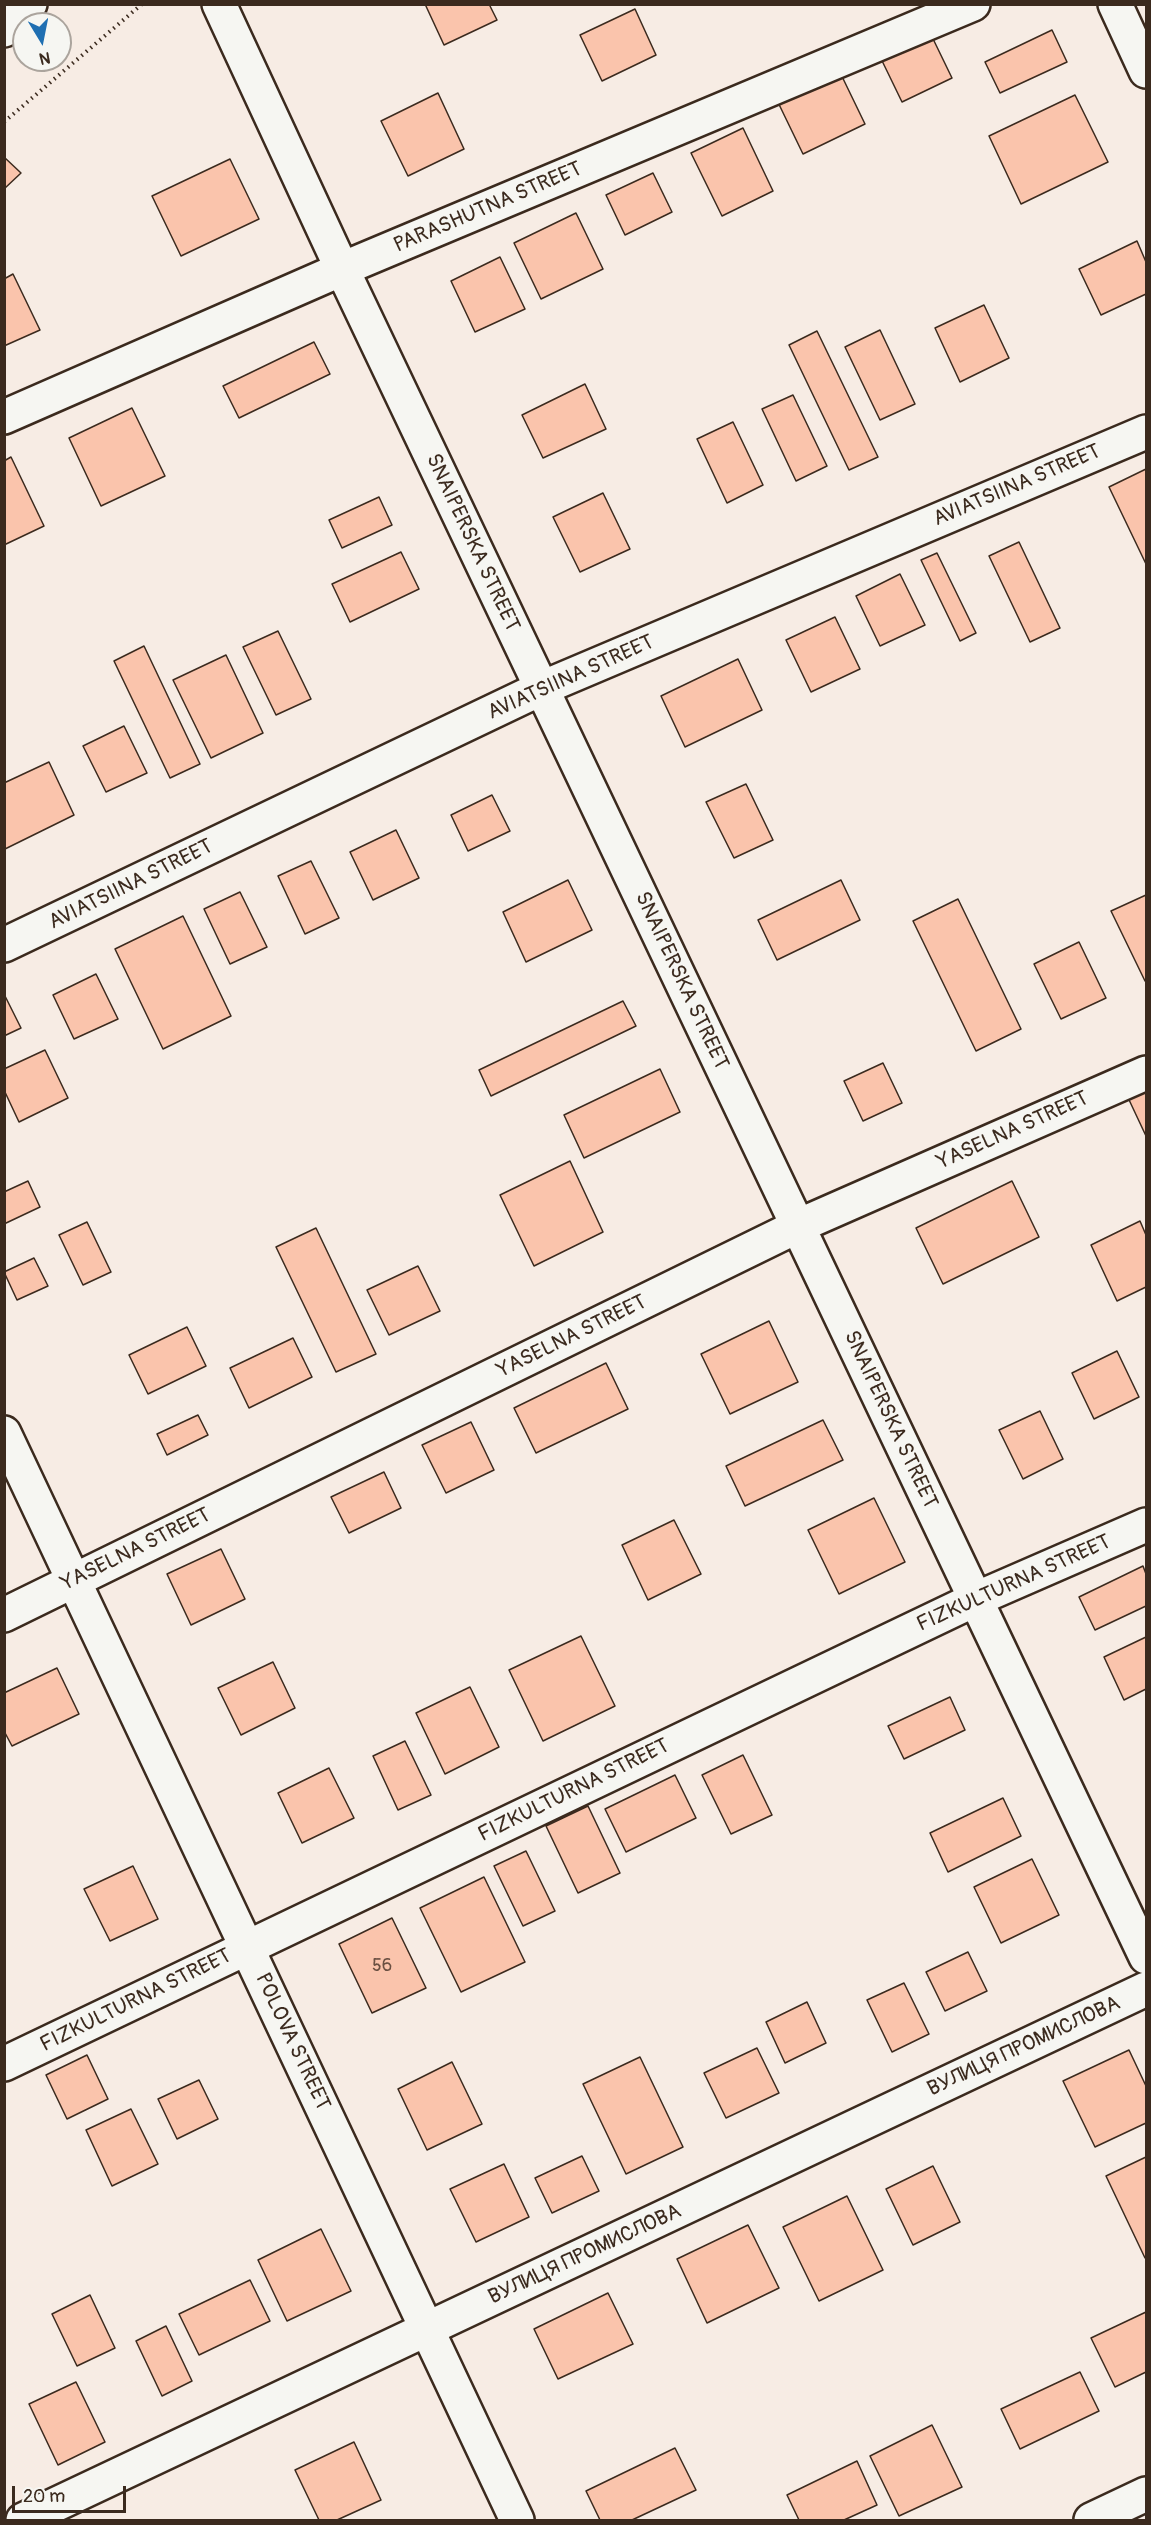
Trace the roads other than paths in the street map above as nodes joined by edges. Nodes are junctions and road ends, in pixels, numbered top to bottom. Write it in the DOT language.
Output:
graph roads {
  1 [pos="30,4"];
  2 [pos="219,4"];
  3 [pos="974,4"];
  4 [pos="1115,4"];
  5 [pos="4,30"];
  6 [pos="1146,71"];
  7 [pos="342,269"];
  8 [pos="4,417"];
  9 [pos="1146,432"];
  10 [pos="542,688"];
  11 [pos="4,945"];
  12 [pos="1146,1072"];
  13 [pos="798,1226"];
  14 [pos="4,1433"];
  15 [pos="1146,1525"];
  16 [pos="74,1581"];
  17 [pos="976,1599"];
  18 [pos="4,1615"];
  19 [pos="247,1948"];
  20 [pos="1146,1957"];
  21 [pos="1146,1989"];
  22 [pos="4,2064"];
  23 [pos="427,2329"];
  24 [pos="1146,2494"];
  25 [pos="23,2520"];
  26 [pos="518,2520"];
  27 [pos="1091,2520"];
  1 -- 5 [label="street"];
  2 -- 7 [label="street, SNAIPERSKA STREET"];
  3 -- 7 [label="street, PARASHUTNA STREET"];
  4 -- 6 [label="street"];
  7 -- 8 [label="street, PARASHUTNA STREET"];
  7 -- 10 [label="street, SNAIPERSKA STREET"];
  9 -- 10 [label="street, AVIATSIINA STREET"];
  10 -- 11 [label="street, AVIATSIINA STREET"];
  10 -- 13 [label="street, SNAIPERSKA STREET"];
  12 -- 13 [label="street, YASELNA STREET"];
  13 -- 16 [label="street, YASELNA STREET"];
  13 -- 17 [label="street, SNAIPERSKA STREET"];
  14 -- 16 [label="street, POLOVA STREET"];
  15 -- 17 [label="street, FIZKULTURNA STREET"];
  16 -- 18 [label="street, YASELNA STREET"];
  16 -- 19 [label="street, POLOVA STREET"];
  17 -- 19 [label="street, FIZKULTURNA STREET"];
  17 -- 20 [label="street, SNAIPERSKA STREET"];
  19 -- 22 [label="street, FIZKULTURNA STREET"];
  19 -- 23 [label="street, POLOVA STREET"];
  21 -- 23 [label="street, ВУЛИЦЯ ПРОМИСЛОВА"];
  23 -- 25 [label="street, ВУЛИЦЯ ПРОМИСЛОВА"];
  23 -- 26 [label="street, POLOVA STREET"];
  24 -- 27 [label="street"];
}
